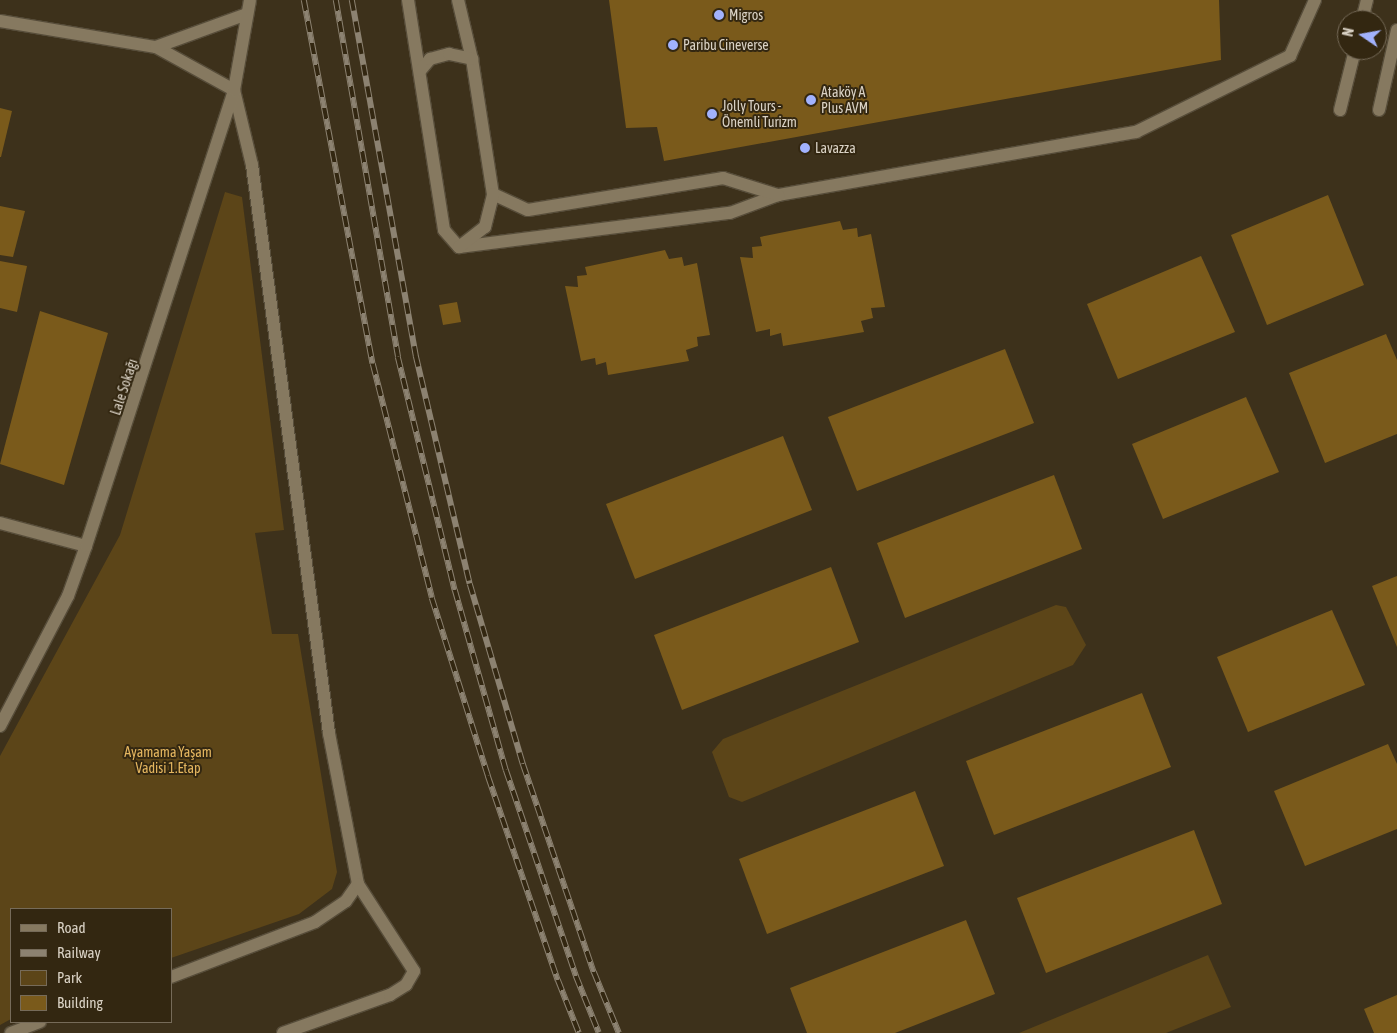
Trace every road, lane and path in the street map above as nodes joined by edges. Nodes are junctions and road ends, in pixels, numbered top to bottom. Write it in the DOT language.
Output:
graph roads {
  1 [pos="250,0"];
  2 [pos="408,0"];
  3 [pos="458,0"];
  4 [pos="1315,0"];
  5 [pos="247,14"];
  6 [pos="0,21"];
  7 [pos="1397,30"];
  8 [pos="156,47"];
  9 [pos="472,59"];
  10 [pos="1352,60"];
  11 [pos="420,71"];
  12 [pos="234,90"];
  13 [pos="1340,110"];
  14 [pos="1379,110"];
  15 [pos="493,194"];
  16 [pos="778,195"];
  17 [pos="459,247"];
  18 [pos="0,523"];
  19 [pos="86,546"];
  20 [pos="0,726"];
  21 [pos="358,884"];
  22 [pos="172,977"];
  23 [pos="37,1023"];
  24 [pos="314,1029"];
  25 [pos="11,1033"];
  26 [pos="282,1033"];
  1 -- 5 [label="street, Lale Sokağı"];
  2 -- 11 [label="street"];
  3 -- 9 [label="street"];
  4 -- 16 [label="street"];
  5 -- 8 [label="street"];
  5 -- 12 [label="street, Lale Sokağı"];
  6 -- 8 [label="street"];
  7 -- 14 [label="street"];
  8 -- 12 [label="street"];
  9 -- 11 [label="street"];
  9 -- 15 [label="street"];
  10 -- 13 [label="street"];
  11 -- 17 [label="street"];
  12 -- 19 [label="street, Lale Sokağı"];
  12 -- 21 [label="street"];
  15 -- 16 [label="street"];
  15 -- 17 [label="street"];
  16 -- 17 [label="street"];
  18 -- 19 [label="street"];
  19 -- 20 [label="street, Lale Sokağı"];
  21 -- 22 [label="street"];
  21 -- 24 [label="street"];
  23 -- 25 [label="street"];
  24 -- 26 [label="street"];
}
